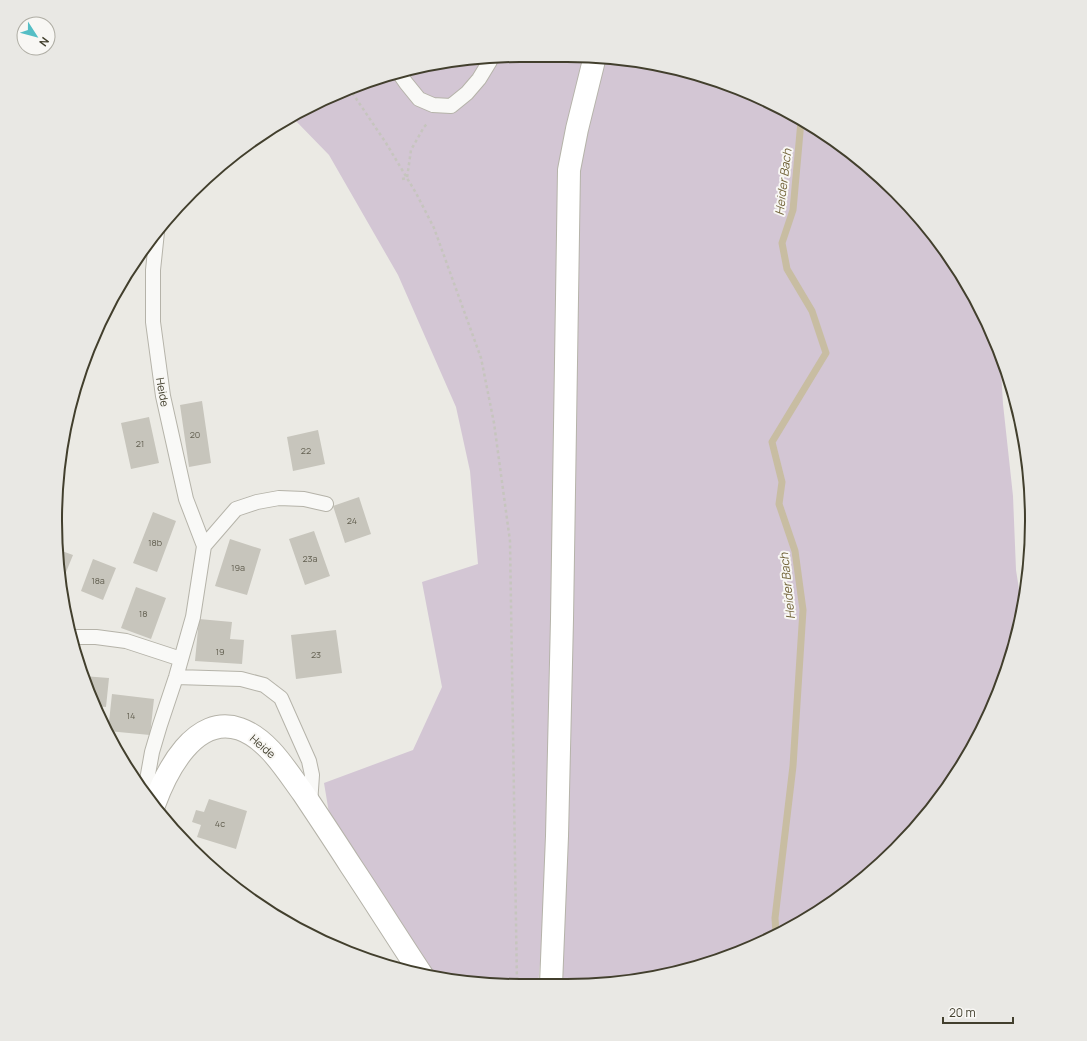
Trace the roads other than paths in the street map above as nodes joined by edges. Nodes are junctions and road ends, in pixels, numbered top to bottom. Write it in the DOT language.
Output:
graph roads {
  1 [pos="489,63"];
  2 [pos="593,63"];
  3 [pos="402,78"];
  4 [pos="156,243"];
  5 [pos="326,504"];
  6 [pos="204,546"];
  7 [pos="77,636"];
  8 [pos="181,659"];
  9 [pos="176,677"];
  10 [pos="153,794"];
  11 [pos="157,800"];
  12 [pos="310,804"];
  13 [pos="416,966"];
  14 [pos="551,979"];
  1 -- 3 [label="lane"];
  2 -- 14 [label="main road"];
  4 -- 6 [label="lane, Heide"];
  5 -- 6 [label="lane"];
  6 -- 8 [label="lane, Heide"];
  7 -- 8 [label="lane"];
  8 -- 9 [label="lane, Heide"];
  9 -- 10 [label="lane, Heide"];
  9 -- 12 [label="lane"];
  11 -- 12 [label="main road, Heide"];
  12 -- 13 [label="main road, Heide"];
}
